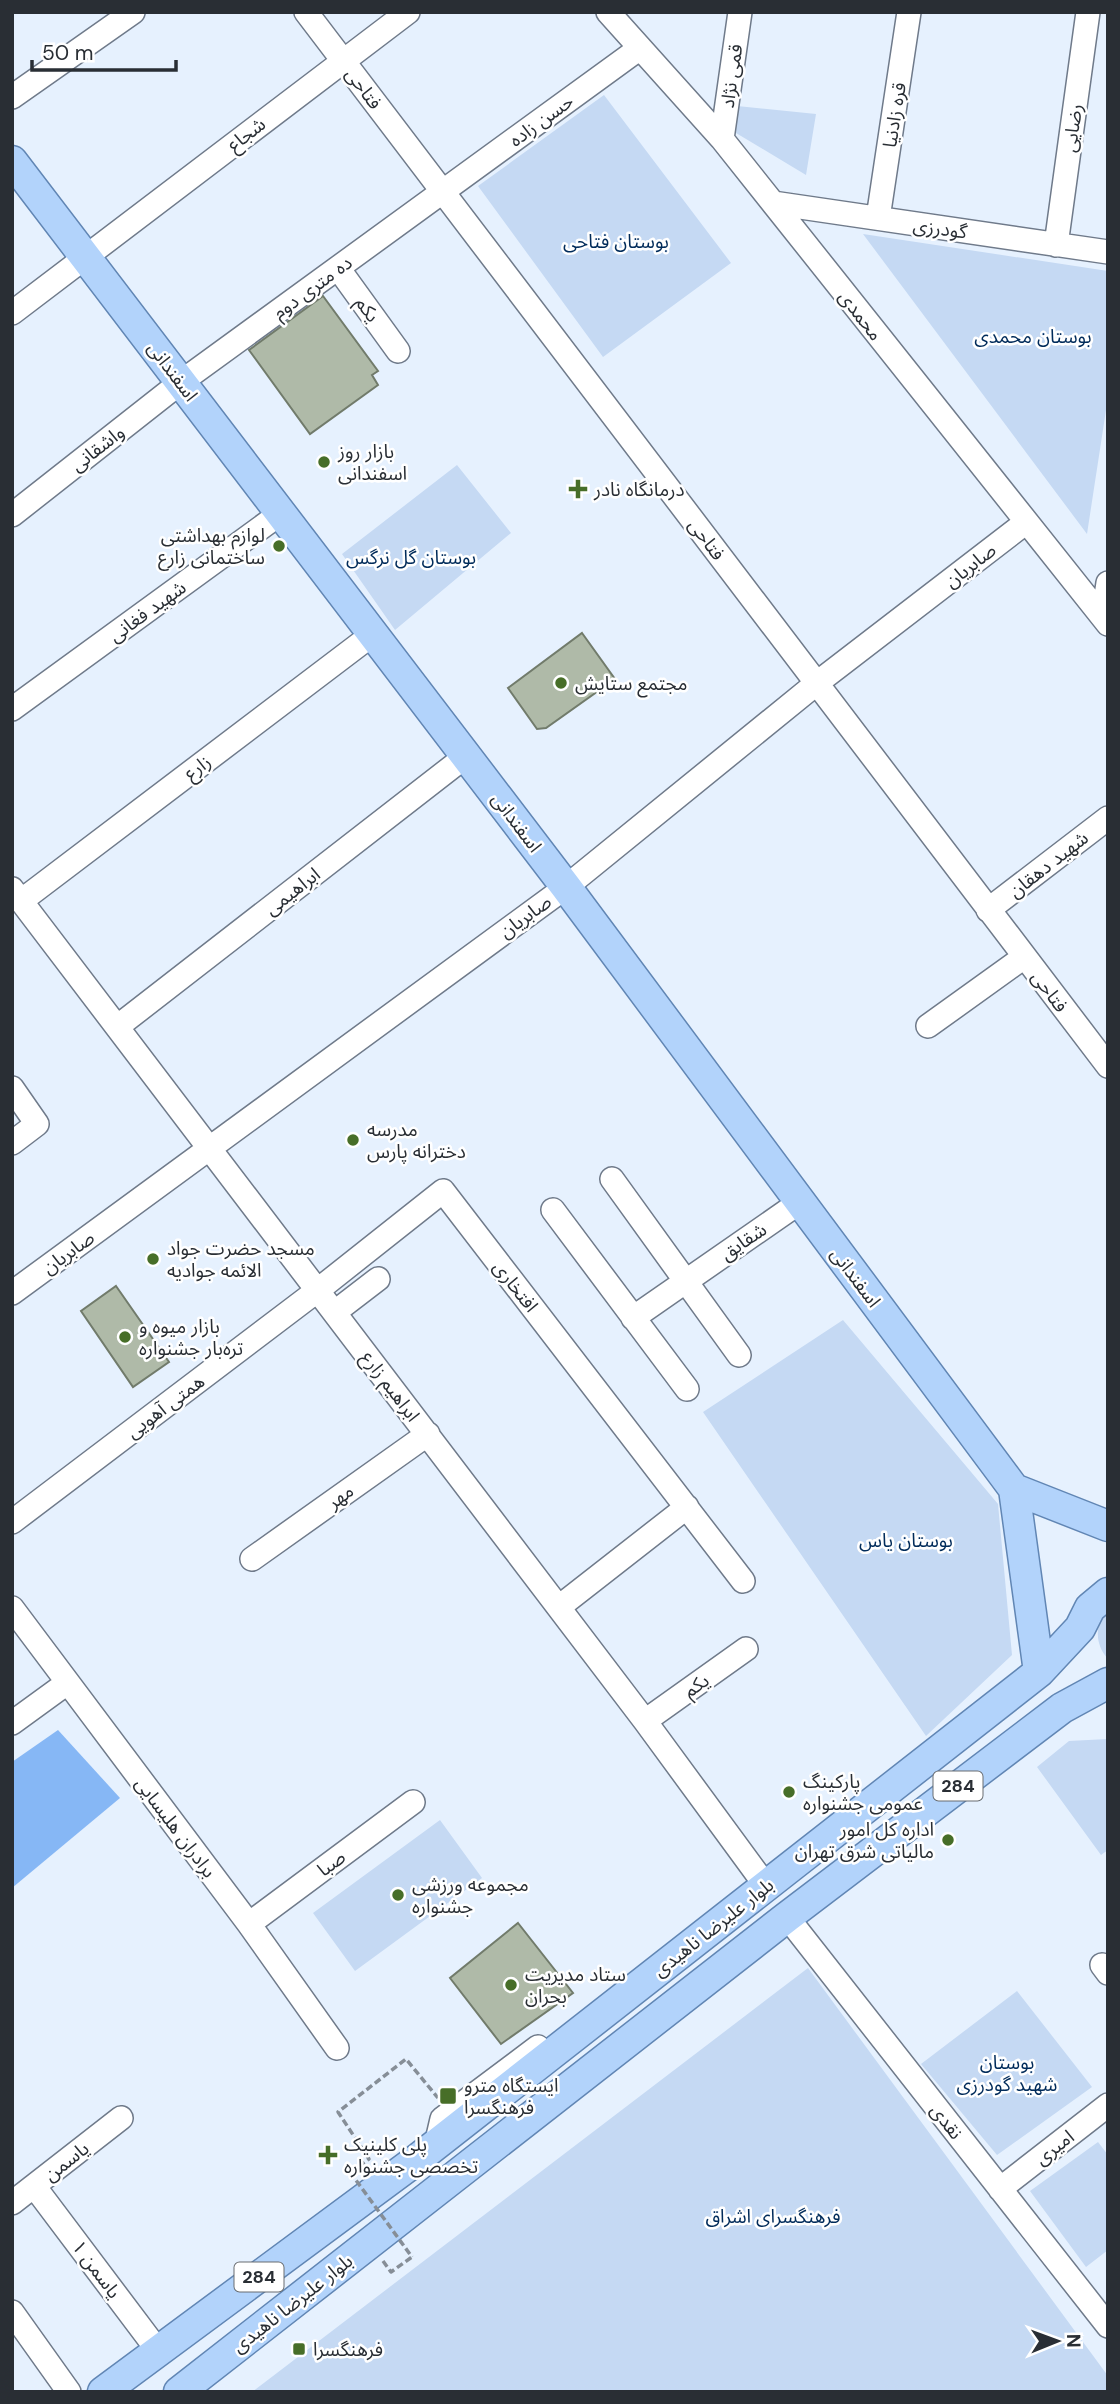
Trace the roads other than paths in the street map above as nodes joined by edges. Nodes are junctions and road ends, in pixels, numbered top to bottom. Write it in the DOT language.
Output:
graph roads {
  1 [pos="133,12"];
  2 [pos="306,12"];
  3 [pos="408,12"];
  4 [pos="608,12"];
  5 [pos="740,12"];
  6 [pos="909,12"];
  7 [pos="1088,12"];
  8 [pos="640,48"];
  9 [pos="342,59"];
  10 [pos="12,97"];
  11 [pos="722,139"];
  12 [pos="12,161"];
  13 [pos="443,192"];
  14 [pos="773,203"];
  15 [pos="878,218"];
  16 [pos="1056,245"];
  17 [pos="1108,252"];
  18 [pos="86,258"];
  19 [pos="338,268"];
  20 [pos="12,313"];
  21 [pos="398,351"];
  22 [pos="181,382"];
  23 [pos="281,513"];
  24 [pos="12,515"];
  25 [pos="1025,523"];
  26 [pos="1108,583"];
  27 [pos="1105,620"];
  28 [pos="373,634"];
  29 [pos="817,683"];
  30 [pos="12,709"];
  31 [pos="466,756"];
  32 [pos="1108,818"];
  33 [pos="566,887"];
  34 [pos="17,895"];
  35 [pos="988,910"];
  36 [pos="1024,957"];
  37 [pos="928,1026"];
  38 [pos="117,1027"];
  39 [pos="1108,1066"];
  40 [pos="12,1088"];
  41 [pos="12,1143"];
  42 [pos="210,1147"];
  43 [pos="612,1179"];
  44 [pos="800,1202"];
  45 [pos="553,1209"];
  46 [pos="378,1279"];
  47 [pos="686,1281"];
  48 [pos="318,1290"];
  49 [pos="12,1293"];
  50 [pos="335,1312"];
  51 [pos="633,1318"];
  52 [pos="739,1355"];
  53 [pos="687,1389"];
  54 [pos="428,1434"];
  55 [pos="1014,1489"];
  56 [pos="687,1507"];
  57 [pos="1102,1518"];
  58 [pos="12,1522"];
  59 [pos="252,1559"];
  60 [pos="743,1581"];
  61 [pos="1108,1593"];
  62 [pos="559,1607"];
  63 [pos="12,1608"];
  64 [pos="746,1649"];
  65 [pos="1039,1672"];
  66 [pos="67,1683"];
  67 [pos="1108,1683"];
  68 [pos="1108,1706"];
  69 [pos="1062,1708"];
  70 [pos="645,1721"];
  71 [pos="12,1723"];
  72 [pos="413,1802"];
  73 [pos="838,1829"];
  74 [pos="790,1867"];
  75 [pos="852,1867"];
  76 [pos="765,1886"];
  77 [pos="811,1898"];
  78 [pos="787,1917"];
  79 [pos="249,1924"];
  80 [pos="622,1999"];
  81 [pos="337,2048"];
  82 [pos="1108,2105"];
  83 [pos="121,2118"];
  84 [pos="436,2144"];
  85 [pos="34,2186"];
  86 [pos="1000,2189"];
  87 [pos="12,2203"];
  88 [pos="12,2312"];
  89 [pos="1108,2326"];
  90 [pos="159,2352"];
  91 [pos="69,2392"];
  92 [pos="103,2392"];
  93 [pos="179,2392"];
  1 -- 10 [label="street"];
  2 -- 9 [label="street, فتاحی"];
  3 -- 9 [label="street, شجاع"];
  4 -- 8 [label="street, محمدی"];
  5 -- 11 [label="street, قمی نژاد"];
  6 -- 15 [label="street, قره زادنیا"];
  7 -- 16 [label="street, رضایی"];
  8 -- 11 [label="street, محمدی"];
  8 -- 13 [label="street, حسن زاده"];
  9 -- 13 [label="street, فتاحی"];
  9 -- 18 [label="street, شجاع"];
  11 -- 14 [label="street, محمدی"];
  12 -- 18 [label="main road, اسفندانی"];
  13 -- 19 [label="street, ده متری دوم"];
  13 -- 29 [label="street, فتاحی"];
  14 -- 15 [label="street, گودرزی"];
  14 -- 25 [label="street, محمدی"];
  15 -- 16 [label="street, گودرزی"];
  16 -- 17 [label="street, گودرزی"];
  18 -- 20 [label="street, شجاع"];
  18 -- 22 [label="main road, اسفندانی"];
  19 -- 21 [label="street, یکم"];
  19 -- 22 [label="street, ده متری دوم"];
  22 -- 23 [label="main road, اسفندانی"];
  22 -- 24 [label="street, واشقانی"];
  23 -- 28 [label="main road, اسفندانی"];
  23 -- 30 [label="street, شهید فغانی"];
  25 -- 27 [label="street, محمدی"];
  25 -- 29 [label="street, صابریان"];
  26 -- 27 [label="street"];
  28 -- 31 [label="main road, اسفندانی"];
  28 -- 34 [label="street, زارع"];
  29 -- 33 [label="street, صابریان"];
  29 -- 35 [label="street, فتاحی"];
  31 -- 33 [label="main road, اسفندانی"];
  31 -- 38 [label="street, ابراهیمی"];
  32 -- 35 [label="street, شهید دهقان"];
  33 -- 42 [label="street, صابریان"];
  33 -- 44 [label="main road, اسفندانی"];
  34 -- 38 [label="street, ابراهیم زارع"];
  35 -- 36 [label="street, فتاحی"];
  36 -- 37 [label="street"];
  36 -- 39 [label="street, فتاحی"];
  38 -- 42 [label="street, ابراهیم زارع"];
  40 -- 41 [label="street"];
  42 -- 48 [label="street, ابراهیم زارع"];
  42 -- 49 [label="street, صابریان"];
  43 -- 47 [label="street"];
  44 -- 47 [label="street, شقایق"];
  44 -- 55 [label="main road, اسفندانی"];
  45 -- 51 [label="street"];
  46 -- 50 [label="street"];
  47 -- 51 [label="street, شقایق"];
  47 -- 52 [label="street"];
  48 -- 50 [label="street, ابراهیم زارع"];
  48 -- 56 [label="street, افتخاری"];
  48 -- 58 [label="street, همتی آهویی"];
  50 -- 54 [label="street, ابراهیم زارع"];
  51 -- 53 [label="street"];
  54 -- 59 [label="street, مهر"];
  54 -- 62 [label="street, ابراهیم زارع"];
  55 -- 57 [label="main road"];
  55 -- 65 [label="main road"];
  56 -- 60 [label="street, افتخاری"];
  56 -- 62 [label="street"];
  61 -- 65 [label="main road, بلوار علیرضا ناهیدی / 284"];
  62 -- 70 [label="street, ابراهیم زارع"];
  63 -- 66 [label="street, برادران هلیسایی"];
  64 -- 70 [label="street, یکم"];
  65 -- 73 [label="main road, بلوار علیرضا ناهیدی / 284"];
  66 -- 71 [label="street"];
  66 -- 79 [label="street, برادران هلیسایی"];
  67 -- 69 [label="main road, بلوار علیرضا ناهیدی / 284"];
  68 -- 69 [label="main road"];
  69 -- 75 [label="main road, بلوار علیرضا ناهیدی / 284"];
  70 -- 76 [label="street, ابراهیم زارع"];
  72 -- 79 [label="street, صبا"];
  73 -- 74 [label="main road, بلوار علیرضا ناهیدی / 284"];
  73 -- 75 [label="main road"];
  74 -- 76 [label="main road, بلوار علیرضا ناهیدی / 284"];
  74 -- 77 [label="main road"];
  75 -- 77 [label="main road, بلوار علیرضا ناهیدی / 284"];
  76 -- 80 [label="main road, بلوار علیرضا ناهیدی / 284"];
  77 -- 78 [label="main road, بلوار علیرضا ناهیدی / 284"];
  78 -- 86 [label="street, نقدی"];
  78 -- 93 [label="main road, بلوار علیرضا ناهیدی / 284"];
  79 -- 81 [label="street, برادران هلیسایی"];
  80 -- 84 [label="main road, بلوار علیرضا ناهیدی / 284"];
  80 -- 84 [label="street"];
  82 -- 86 [label="street, امیری"];
  83 -- 85 [label="street, یاسمن"];
  84 -- 90 [label="main road, بلوار علیرضا ناهیدی / 284"];
  85 -- 87 [label="street, یاسمن"];
  85 -- 90 [label="street, یاسمن ۱"];
  86 -- 89 [label="street, نقدی"];
  88 -- 91 [label="street"];
  90 -- 92 [label="main road, بلوار علیرضا ناهیدی / 284"];
}
